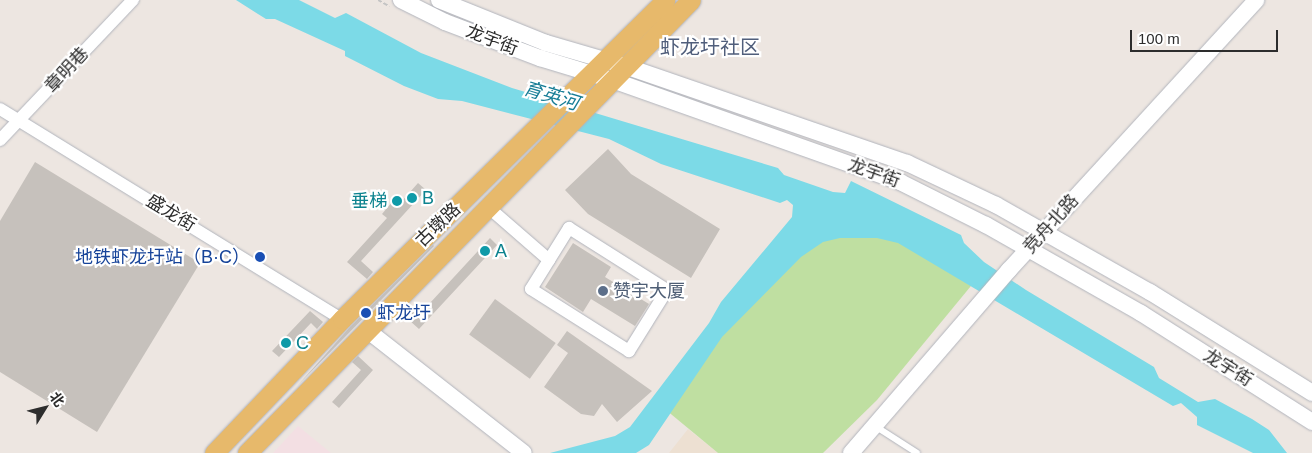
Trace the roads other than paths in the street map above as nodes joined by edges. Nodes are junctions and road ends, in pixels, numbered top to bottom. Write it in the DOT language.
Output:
graph roads {
  1 [pos="133,0"];
  2 [pos="401,0"];
  3 [pos="439,0"];
  4 [pos="664,0"];
  5 [pos="691,0"];
  6 [pos="1256,0"];
  7 [pos="625,66"];
  8 [pos="596,67"];
  9 [pos="612,80"];
  10 [pos="0,109"];
  11 [pos="19,120"];
  12 [pos="0,140"];
  13 [pos="488,207"];
  14 [pos="1044,232"];
  15 [pos="1029,250"];
  16 [pos="549,260"];
  17 [pos="342,319"];
  18 [pos="368,330"];
  19 [pos="1312,393"];
  20 [pos="1312,422"];
  21 [pos="874,426"];
  22 [pos="214,453"];
  23 [pos="247,453"];
  24 [pos="524,453"];
  25 [pos="851,453"];
  26 [pos="917,453"];
  1 -- 11 [label="street, 章明巷"];
  2 -- 8 [label="street, 龙宇街"];
  3 -- 8 [label="street, 龙宇街"];
  4 -- 8 [label="main road, 古墩路"];
  5 -- 7 [label="main road, 古墩路"];
  6 -- 14 [label="street, 竞舟北路"];
  7 -- 8 [label="street, 龙宇街"];
  7 -- 9 [label="main road, 古墩路"];
  7 -- 14 [label="street, 龙宇街"];
  8 -- 9 [label="street, 龙宇街"];
  8 -- 17 [label="main road, 古墩路"];
  9 -- 13 [label="main road, 古墩路"];
  9 -- 15 [label="street, 龙宇街"];
  10 -- 11 [label="street, 盛龙街"];
  11 -- 12 [label="street, 章明巷"];
  11 -- 17 [label="street, 盛龙街"];
  13 -- 16 [label="street"];
  13 -- 18 [label="main road, 古墩路"];
  14 -- 15 [label="street, 竞舟北路"];
  14 -- 19 [label="street, 龙宇街"];
  15 -- 20 [label="street, 龙宇街"];
  15 -- 21 [label="street, 竞舟北路"];
  16 -- 16 [label="street"];
  17 -- 22 [label="main road, 古墩路"];
  18 -- 23 [label="main road, 古墩路"];
  18 -- 24 [label="street"];
  21 -- 25 [label="street, 竞舟北路"];
  21 -- 26 [label="lane"];
}
